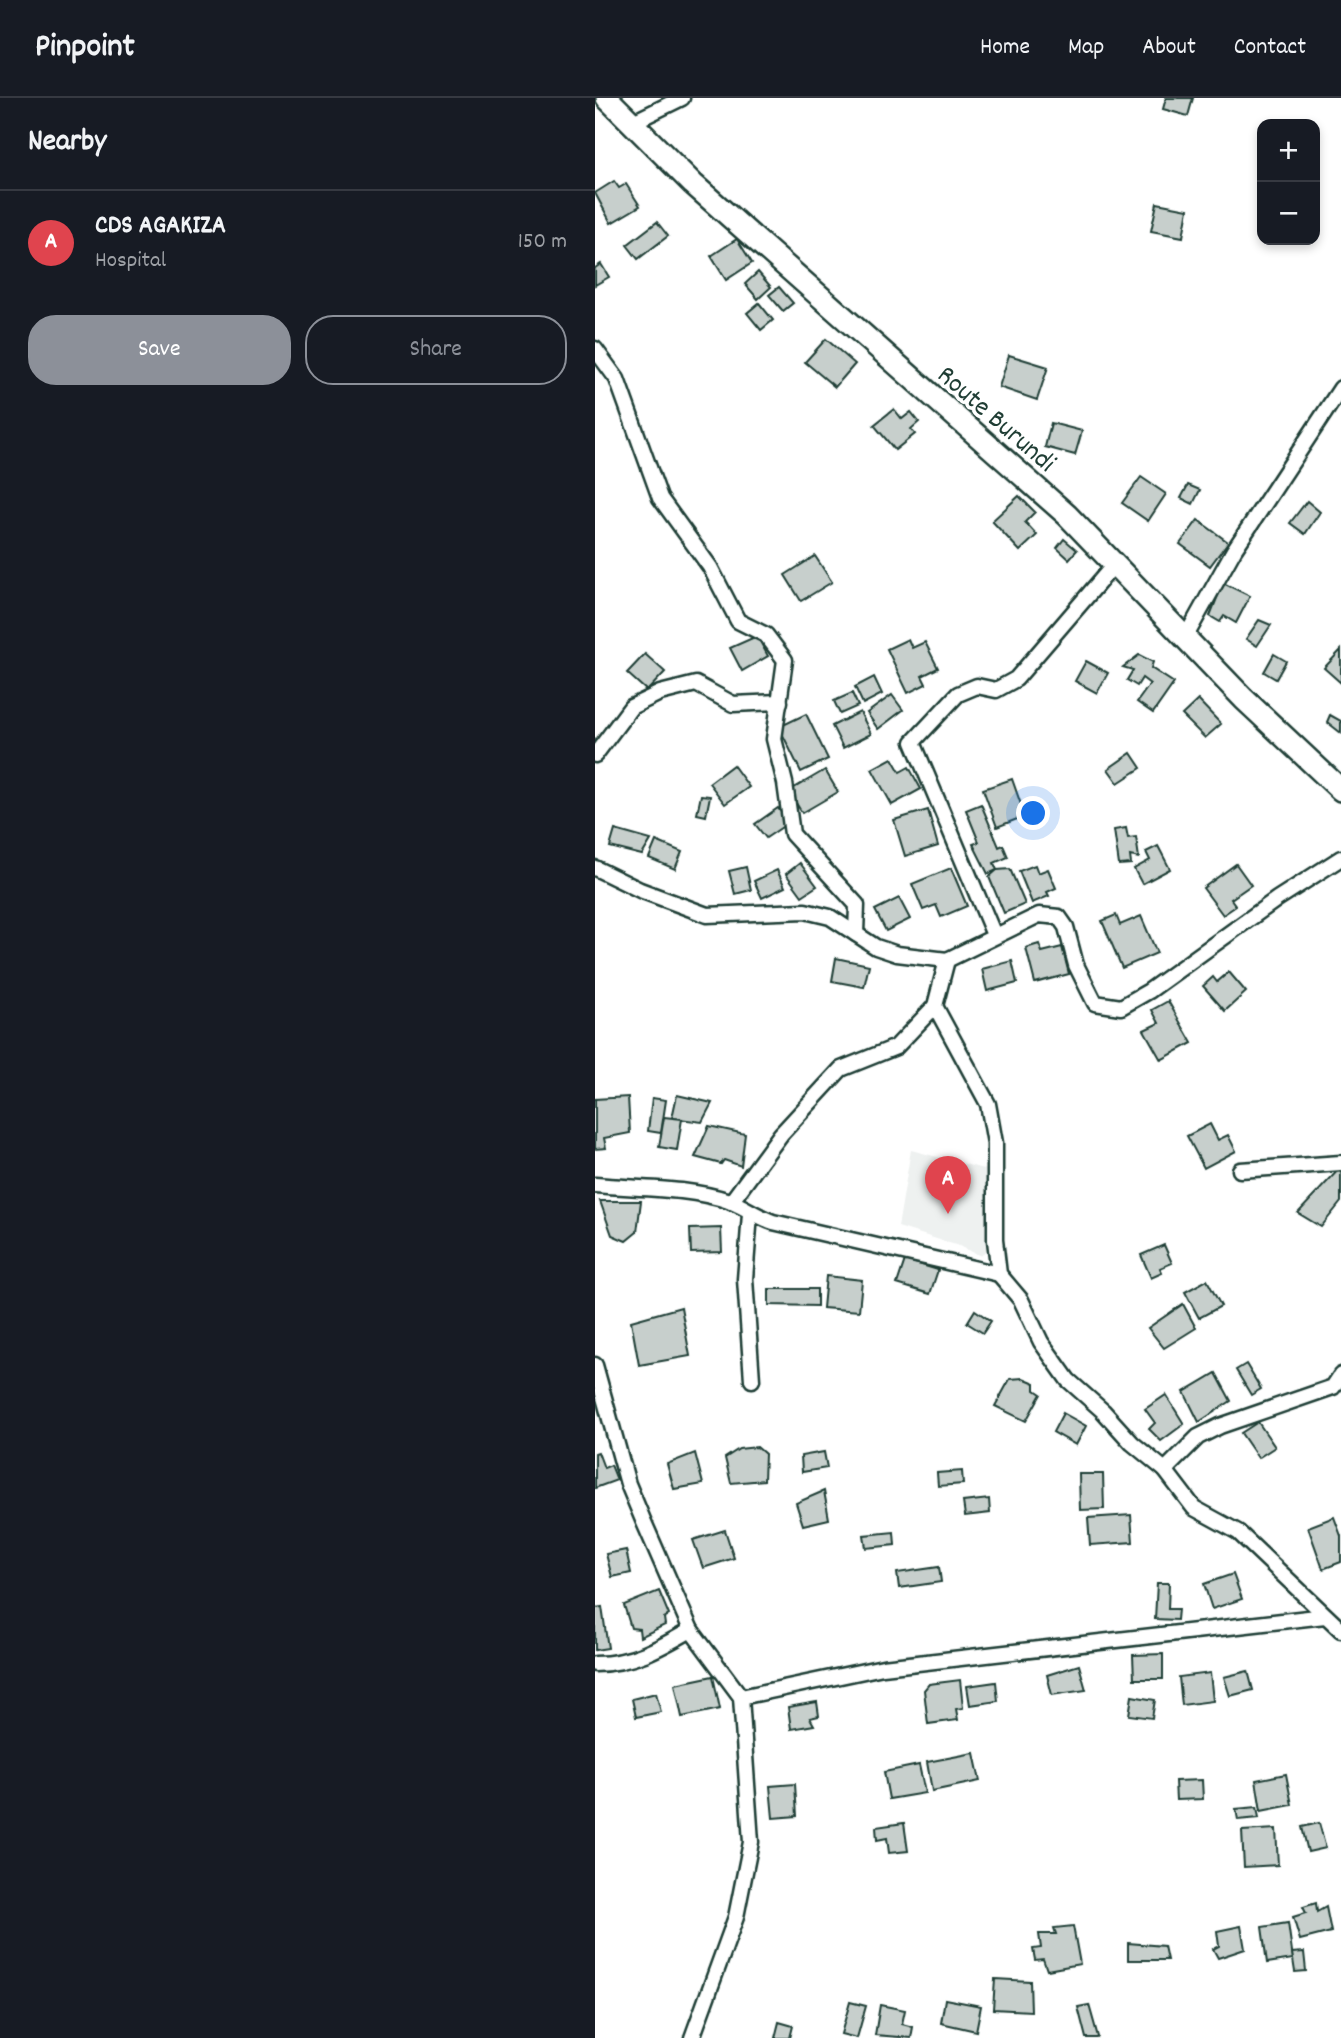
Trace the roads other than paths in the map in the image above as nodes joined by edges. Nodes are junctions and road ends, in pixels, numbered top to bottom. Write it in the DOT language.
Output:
graph roads {
  1 [pos="607,98"];
  2 [pos="682,98"];
  3 [pos="629,124"];
  4 [pos="595,349"];
  5 [pos="1341,387"];
  6 [pos="1113,566"];
  7 [pos="1185,638"];
  8 [pos="779,702"];
  9 [pos="595,755"];
  10 [pos="1341,790"];
  11 [pos="1341,858"];
  12 [pos="595,868"];
  13 [pos="856,934"];
  14 [pos="993,934"];
  15 [pos="947,960"];
  16 [pos="935,1006"];
  17 [pos="1341,1163"];
  18 [pos="1240,1170"];
  19 [pos="595,1185"];
  20 [pos="731,1202"];
  21 [pos="750,1214"];
  22 [pos="999,1273"];
  23 [pos="595,1365"];
  24 [pos="1341,1375"];
  25 [pos="752,1380"];
  26 [pos="1165,1470"];
  27 [pos="1325,1616"];
  28 [pos="691,1630"];
  29 [pos="1341,1630"];
  30 [pos="595,1664"];
  31 [pos="741,1697"];
  32 [pos="692,2038"];
  1 -- 3 [label="main road, Route Burundi"];
  2 -- 3 [label="street"];
  3 -- 6 [label="main road, Route Burundi"];
  4 -- 8 [label="street"];
  5 -- 7 [label="street"];
  6 -- 7 [label="main road, Route Burundi"];
  6 -- 14 [label="street"];
  7 -- 10 [label="main road, Route Burundi"];
  8 -- 9 [label="street"];
  8 -- 13 [label="street"];
  11 -- 14 [label="street"];
  12 -- 13 [label="street"];
  13 -- 15 [label="street"];
  14 -- 15 [label="street"];
  15 -- 16 [label="street"];
  16 -- 20 [label="street"];
  16 -- 22 [label="street"];
  17 -- 18 [label="street"];
  19 -- 20 [label="street"];
  20 -- 21 [label="street"];
  21 -- 22 [label="street"];
  21 -- 25 [label="street"];
  22 -- 26 [label="street"];
  23 -- 28 [label="street"];
  24 -- 26 [label="street"];
  26 -- 27 [label="street"];
  27 -- 29 [label="street"];
  27 -- 31 [label="street"];
  28 -- 30 [label="street"];
  28 -- 31 [label="street"];
  31 -- 32 [label="street"];
}
